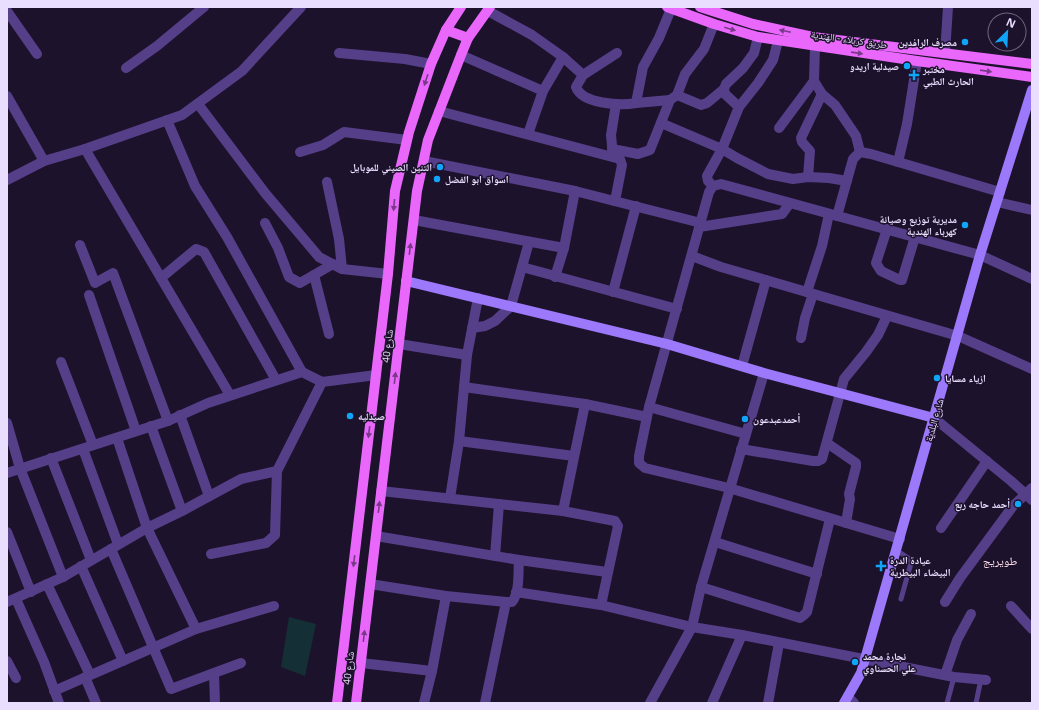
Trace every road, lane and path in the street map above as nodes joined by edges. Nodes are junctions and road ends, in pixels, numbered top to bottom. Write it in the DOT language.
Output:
graph roads {
  1 [pos="204,7"];
  2 [pos="301,7"];
  3 [pos="461,7"];
  4 [pos="700,7"];
  5 [pos="948,7"];
  6 [pos="669,8"];
  7 [pos="489,9"];
  8 [pos="7,11"];
  9 [pos="714,24"];
  10 [pos="446,30"];
  11 [pos="758,37"];
  12 [pos="468,38"];
  13 [pos="778,41"];
  14 [pos="815,47"];
  15 [pos="339,53"];
  16 [pos="617,53"];
  17 [pos="945,53"];
  18 [pos="37,54"];
  19 [pos="461,55"];
  20 [pos="563,57"];
  21 [pos="916,62"];
  22 [pos="431,64"];
  23 [pos="1032,64"];
  24 [pos="126,68"];
  25 [pos="583,75"];
  26 [pos="1032,77"];
  27 [pos="814,81"];
  28 [pos="724,89"];
  29 [pos="1032,90"];
  30 [pos="544,92"];
  31 [pos="822,94"];
  32 [pos="7,96"];
  33 [pos="673,97"];
  34 [pos="636,103"];
  35 [pos="198,104"];
  36 [pos="616,104"];
  37 [pos="739,107"];
  38 [pos="439,111"];
  39 [pos="166,120"];
  40 [pos="661,123"];
  41 [pos="779,128"];
  42 [pos="528,134"];
  43 [pos="407,140"];
  44 [pos="85,149"];
  45 [pos="722,149"];
  46 [pos="300,152"];
  47 [pos="860,152"];
  48 [pos="612,153"];
  49 [pos="424,160"];
  50 [pos="44,162"];
  51 [pos="898,162"];
  52 [pos="808,178"];
  53 [pos="7,180"];
  54 [pos="847,181"];
  55 [pos="327,182"];
  56 [pos="713,186"];
  57 [pos="575,191"];
  58 [pos="999,197"];
  59 [pos="615,201"];
  60 [pos="790,203"];
  61 [pos="636,206"];
  62 [pos="1032,210"];
  63 [pos="833,215"];
  64 [pos="414,220"];
  65 [pos="265,223"];
  66 [pos="700,225"];
  67 [pos="887,229"];
  68 [pos="916,237"];
  69 [pos="529,242"];
  70 [pos="80,245"];
  71 [pos="564,248"];
  72 [pos="980,255"];
  73 [pos="692,256"];
  74 [pos="333,264"];
  75 [pos="522,266"];
  76 [pos="342,270"];
  77 [pos="388,274"];
  78 [pos="314,275"];
  79 [pos="555,277"];
  80 [pos="161,278"];
  81 [pos="1032,279"];
  82 [pos="766,280"];
  83 [pos="406,281"];
  84 [pos="613,292"];
  85 [pos="810,293"];
  86 [pos="89,295"];
  87 [pos="478,298"];
  88 [pos="511,306"];
  89 [pos="677,310"];
  90 [pos="887,316"];
  91 [pos="472,328"];
  92 [pos="329,334"];
  93 [pos="958,336"];
  94 [pos="800,338"];
  95 [pos="399,344"];
  96 [pos="667,344"];
  97 [pos="467,355"];
  98 [pos="61,362"];
  99 [pos="742,366"];
  100 [pos="1032,369"];
  101 [pos="302,372"];
  102 [pos="764,373"];
  103 [pos="376,375"];
  104 [pos="276,380"];
  105 [pos="322,382"];
  106 [pos="464,386"];
  107 [pos="840,393"];
  108 [pos="230,395"];
  109 [pos="585,404"];
  110 [pos="648,412"];
  111 [pos="180,415"];
  112 [pos="934,418"];
  113 [pos="168,421"];
  114 [pos="7,423"];
  115 [pos="151,426"];
  116 [pos="136,431"];
  117 [pos="746,434"];
  118 [pos="117,438"];
  119 [pos="459,441"];
  120 [pos="827,443"];
  121 [pos="93,445"];
  122 [pos="83,449"];
  123 [pos="741,449"];
  124 [pos="574,456"];
  125 [pos="51,458"];
  126 [pos="987,461"];
  127 [pos="20,468"];
  128 [pos="277,471"];
  129 [pos="7,473"];
  130 [pos="729,488"];
  131 [pos="381,491"];
  132 [pos="1030,494"];
  133 [pos="209,496"];
  134 [pos="450,498"];
  135 [pos="499,504"];
  136 [pos="182,511"];
  137 [pos="563,512"];
  138 [pos="830,519"];
  139 [pos="846,523"];
  140 [pos="147,528"];
  141 [pos="941,528"];
  142 [pos="7,532"];
  143 [pos="376,536"];
  144 [pos="900,539"];
  145 [pos="715,542"];
  146 [pos="115,547"];
  147 [pos="896,550"];
  148 [pos="211,554"];
  149 [pos="495,556"];
  150 [pos="91,560"];
  151 [pos="519,560"];
  152 [pos="81,566"];
  153 [pos="607,572"];
  154 [pos="817,574"];
  155 [pos="63,576"];
  156 [pos="47,584"];
  157 [pos="370,584"];
  158 [pos="701,587"];
  159 [pos="31,592"];
  160 [pos="516,592"];
  161 [pos="446,596"];
  162 [pos="901,599"];
  163 [pos="11,600"];
  164 [pos="506,602"];
  165 [pos="945,602"];
  166 [pos="601,605"];
  167 [pos="274,606"];
  168 [pos="1011,606"];
  169 [pos="971,614"];
  170 [pos="692,627"];
  171 [pos="196,629"];
  172 [pos="1032,629"];
  173 [pos="742,635"];
  174 [pos="779,643"];
  175 [pos="154,648"];
  176 [pos="865,660"];
  177 [pos="7,661"];
  178 [pos="123,661"];
  179 [pos="241,663"];
  180 [pos="361,663"];
  181 [pos="432,671"];
  182 [pos="214,674"];
  183 [pos="87,676"];
  184 [pos="950,676"];
  185 [pos="16,678"];
  186 [pos="984,679"];
  187 [pos="54,691"];
  188 [pos="337,699"];
  189 [pos="356,700"];
  190 [pos="849,701"];
  191 [pos="58,703"];
  192 [pos="96,703"];
  193 [pos="216,703"];
  194 [pos="424,703"];
  195 [pos="485,703"];
  196 [pos="650,703"];
  197 [pos="712,703"];
  198 [pos="768,703"];
  199 [pos="947,703"];
  200 [pos="976,703"];
  1 -- 24 [label="street"];
  2 -- 35 [label="street"];
  3 -- 10 [label="main road, شارع 40"];
  17 -- 4 [label="main road, one-way"];
  5 -- 17 [label="street"];
  6 -- 9 [label="main road, طريق كربلاء - الهندية"];
  6 -- 34 [label="street"];
  7 -- 12 [label="main road, شارع 40"];
  7 -- 20 [label="street"];
  8 -- 18 [label="street"];
  9 -- 11 [label="main road, طريق كربلاء - الهندية, one-way"];
  9 -- 33 [label="street"];
  10 -- 12 [label="main road"];
  10 -- 22 [label="main road, شارع 40"];
  11 -- 13 [label="main road, طريق كربلاء - الهندية"];
  11 -- 28 [label="street"];
  12 -- 19 [label="main road, شارع 40"];
  13 -- 14 [label="main road, طريق كربلاء - الهندية"];
  13 -- 37 [label="street"];
  14 -- 21 [label="main road, طريق كربلاء - الهندية, one-way"];
  14 -- 27 [label="street"];
  15 -- 22 [label="street"];
  16 -- 25 [label="street"];
  17 -- 23 [label="main road"];
  19 -- 30 [label="street"];
  19 -- 38 [label="main road, شارع 40"];
  20 -- 25 [label="street"];
  20 -- 30 [label="street"];
  21 -- 26 [label="main road, طريق كربلاء - الهندية, one-way"];
  21 -- 51 [label="street"];
  22 -- 43 [label="main road, شارع 40, one-way"];
  25 -- 36 [label="street"];
  27 -- 31 [label="street"];
  27 -- 41 [label="street"];
  28 -- 33 [label="street"];
  28 -- 37 [label="street"];
  29 -- 58 [label="main road, شارع البلدية"];
  30 -- 42 [label="street"];
  31 -- 47 [label="street"];
  31 -- 52 [label="street"];
  32 -- 50 [label="street"];
  33 -- 34 [label="street"];
  33 -- 40 [label="street"];
  34 -- 36 [label="street"];
  35 -- 39 [label="street"];
  35 -- 74 [label="street"];
  36 -- 48 [label="street"];
  37 -- 45 [label="street"];
  38 -- 42 [label="street"];
  38 -- 49 [label="main road, شارع 40"];
  39 -- 44 [label="street"];
  39 -- 101 [label="street"];
  40 -- 45 [label="street"];
  40 -- 48 [label="street"];
  42 -- 48 [label="street"];
  43 -- 46 [label="street"];
  43 -- 77 [label="main road, شارع 40, one-way"];
  44 -- 50 [label="street"];
  44 -- 80 [label="street"];
  45 -- 52 [label="street"];
  45 -- 56 [label="street"];
  47 -- 51 [label="street"];
  47 -- 54 [label="street"];
  48 -- 59 [label="street"];
  49 -- 57 [label="street"];
  49 -- 64 [label="main road, شارع 40"];
  50 -- 53 [label="street"];
  51 -- 58 [label="street"];
  52 -- 54 [label="street"];
  54 -- 63 [label="street"];
  55 -- 76 [label="street"];
  56 -- 60 [label="street"];
  56 -- 66 [label="street"];
  57 -- 59 [label="street"];
  57 -- 71 [label="street"];
  58 -- 62 [label="street"];
  58 -- 72 [label="main road, شارع البلدية"];
  59 -- 61 [label="street"];
  60 -- 63 [label="street"];
  60 -- 66 [label="street"];
  61 -- 66 [label="street"];
  61 -- 84 [label="street"];
  63 -- 67 [label="street"];
  63 -- 85 [label="street"];
  64 -- 69 [label="street"];
  83 -- 64 [label="main road, شارع 40, one-way"];
  65 -- 78 [label="street"];
  66 -- 73 [label="street"];
  67 -- 68 [label="street"];
  67 -- 68 [label="street"];
  68 -- 72 [label="street"];
  69 -- 71 [label="street"];
  69 -- 75 [label="street"];
  70 -- 113 [label="street"];
  71 -- 79 [label="street"];
  72 -- 81 [label="street"];
  72 -- 93 [label="main road, شارع البلدية"];
  73 -- 82 [label="street"];
  73 -- 89 [label="street"];
  74 -- 76 [label="street"];
  74 -- 78 [label="street"];
  75 -- 79 [label="street"];
  75 -- 88 [label="street"];
  76 -- 77 [label="street"];
  77 -- 103 [label="main road, شارع 40"];
  78 -- 92 [label="street"];
  79 -- 84 [label="street"];
  80 -- 104 [label="street"];
  80 -- 108 [label="street"];
  82 -- 85 [label="street"];
  82 -- 99 [label="street"];
  83 -- 87 [label="main road"];
  83 -- 95 [label="main road, شارع 40"];
  84 -- 89 [label="street"];
  85 -- 90 [label="street"];
  85 -- 94 [label="street"];
  86 -- 116 [label="street"];
  87 -- 88 [label="main road"];
  87 -- 91 [label="street"];
  88 -- 91 [label="street"];
  88 -- 96 [label="main road"];
  89 -- 96 [label="street"];
  90 -- 93 [label="street"];
  90 -- 107 [label="street"];
  91 -- 97 [label="street"];
  93 -- 100 [label="street"];
  93 -- 112 [label="main road, شارع البلدية"];
  95 -- 97 [label="street"];
  131 -- 95 [label="main road, شارع 40, one-way"];
  96 -- 99 [label="main road"];
  96 -- 110 [label="street"];
  97 -- 106 [label="street"];
  98 -- 121 [label="street"];
  99 -- 102 [label="main road"];
  101 -- 104 [label="street"];
  101 -- 105 [label="street"];
  102 -- 107 [label="main road"];
  102 -- 117 [label="street"];
  103 -- 105 [label="street"];
  103 -- 188 [label="main road, شارع 40, one-way"];
  104 -- 108 [label="street"];
  105 -- 128 [label="street"];
  106 -- 109 [label="street"];
  106 -- 119 [label="street"];
  107 -- 112 [label="main road"];
  107 -- 120 [label="street"];
  108 -- 111 [label="street"];
  109 -- 110 [label="street"];
  109 -- 124 [label="street"];
  110 -- 117 [label="street"];
  110 -- 130 [label="street"];
  111 -- 113 [label="street"];
  111 -- 133 [label="street"];
  112 -- 126 [label="street"];
  112 -- 144 [label="main road, شارع البلدية"];
  113 -- 115 [label="street"];
  114 -- 127 [label="street"];
  115 -- 116 [label="street"];
  115 -- 136 [label="street"];
  116 -- 118 [label="street"];
  117 -- 123 [label="street"];
  118 -- 121 [label="street"];
  118 -- 140 [label="street"];
  119 -- 124 [label="street"];
  119 -- 134 [label="street"];
  120 -- 123 [label="street"];
  120 -- 139 [label="street"];
  121 -- 122 [label="street"];
  122 -- 125 [label="street"];
  122 -- 146 [label="street"];
  123 -- 130 [label="street"];
  124 -- 137 [label="street"];
  125 -- 127 [label="street"];
  125 -- 150 [label="street"];
  126 -- 132 [label="street"];
  126 -- 141 [label="street"];
  127 -- 129 [label="street"];
  127 -- 155 [label="street"];
  128 -- 133 [label="street"];
  128 -- 148 [label="street"];
  130 -- 138 [label="street"];
  130 -- 145 [label="street"];
  131 -- 134 [label="street"];
  143 -- 131 [label="main road, شارع 40, one-way"];
  132 -- 165 [label="street"];
  133 -- 136 [label="street"];
  134 -- 135 [label="street"];
  135 -- 137 [label="street"];
  135 -- 149 [label="street"];
  136 -- 140 [label="street"];
  137 -- 153 [label="street"];
  138 -- 139 [label="street"];
  138 -- 154 [label="street"];
  139 -- 144 [label="street"];
  140 -- 146 [label="street"];
  140 -- 171 [label="street"];
  142 -- 159 [label="street"];
  143 -- 149 [label="street"];
  143 -- 157 [label="main road, شارع 40"];
  144 -- 147 [label="main road, شارع البلدية"];
  145 -- 154 [label="street"];
  145 -- 158 [label="street"];
  146 -- 150 [label="street"];
  146 -- 175 [label="street"];
  147 -- 162 [label="lane"];
  147 -- 176 [label="main road, شارع البلدية"];
  149 -- 151 [label="street"];
  150 -- 152 [label="street"];
  151 -- 153 [label="street"];
  151 -- 160 [label="street"];
  152 -- 155 [label="street"];
  152 -- 178 [label="street"];
  153 -- 166 [label="street"];
  154 -- 158 [label="street"];
  155 -- 156 [label="street"];
  156 -- 159 [label="street"];
  156 -- 183 [label="street"];
  157 -- 161 [label="street"];
  180 -- 157 [label="main road, شارع 40, one-way"];
  158 -- 170 [label="street"];
  159 -- 163 [label="street"];
  160 -- 164 [label="street"];
  160 -- 166 [label="street"];
  161 -- 164 [label="street"];
  161 -- 181 [label="street"];
  163 -- 187 [label="street"];
  164 -- 195 [label="street"];
  166 -- 170 [label="street"];
  167 -- 171 [label="street"];
  168 -- 172 [label="street"];
  169 -- 184 [label="street"];
  170 -- 173 [label="street"];
  170 -- 196 [label="street"];
  171 -- 175 [label="street"];
  173 -- 174 [label="street"];
  173 -- 197 [label="street"];
  174 -- 176 [label="street"];
  174 -- 198 [label="street"];
  175 -- 178 [label="street"];
  175 -- 182 [label="street"];
  176 -- 184 [label="street"];
  176 -- 190 [label="main road, شارع البلدية"];
  177 -- 185 [label="street"];
  178 -- 183 [label="street"];
  179 -- 182 [label="street"];
  180 -- 181 [label="street"];
  180 -- 189 [label="main road, شارع 40"];
  181 -- 194 [label="street"];
  182 -- 193 [label="street"];
  183 -- 187 [label="street"];
  183 -- 192 [label="street"];
  184 -- 186 [label="street"];
  184 -- 199 [label="lane"];
  186 -- 200 [label="lane"];
  187 -- 191 [label="street"];
  188 -- 189 [label="main road"];
}
